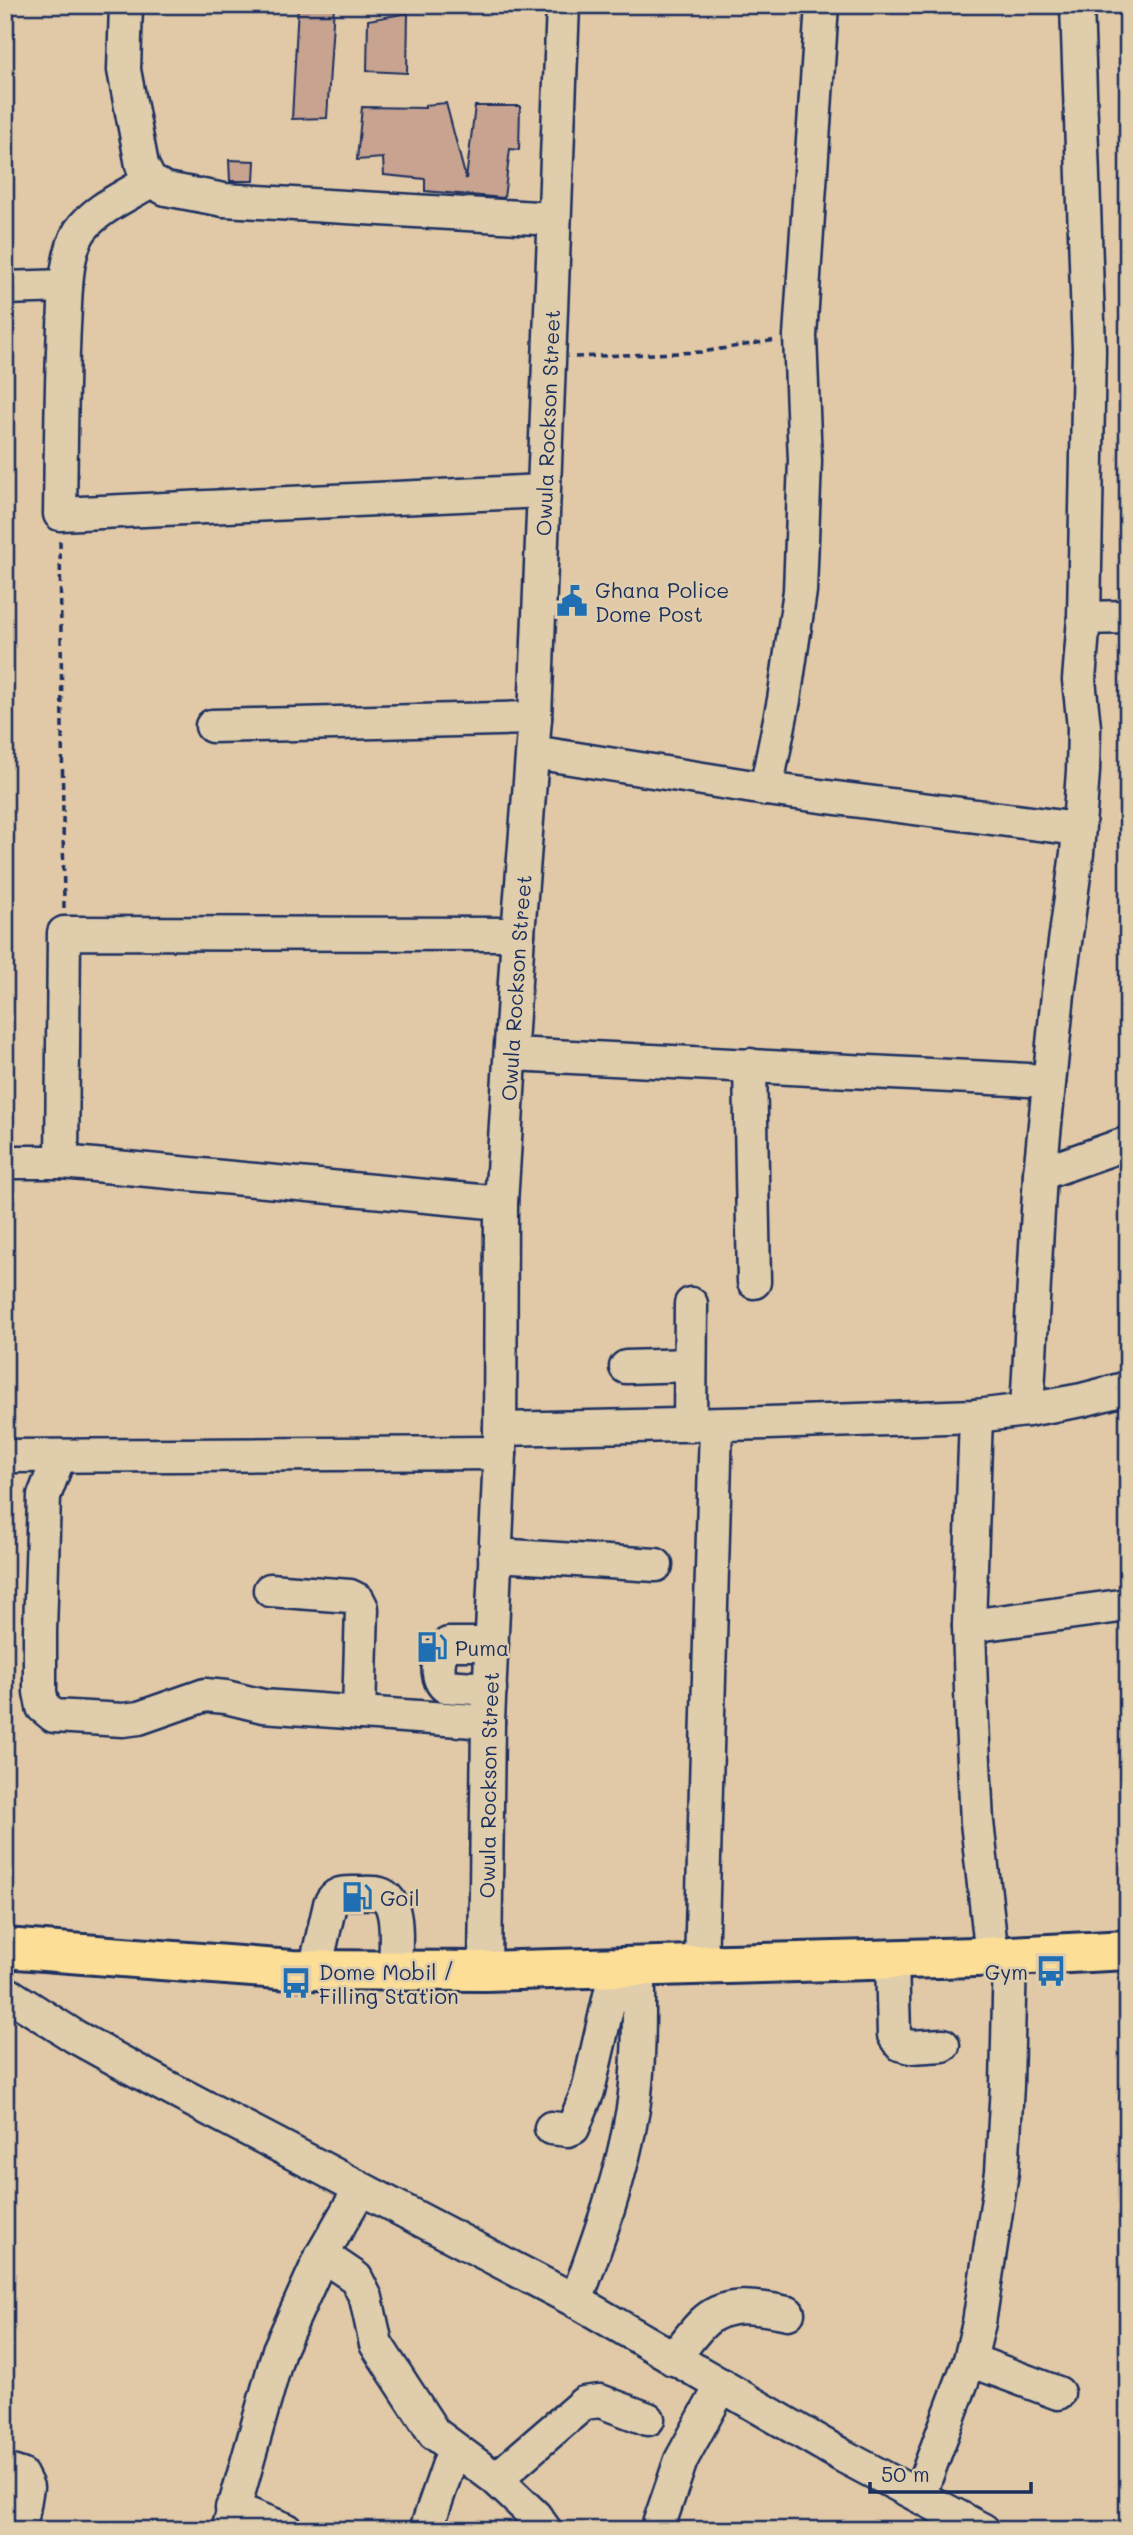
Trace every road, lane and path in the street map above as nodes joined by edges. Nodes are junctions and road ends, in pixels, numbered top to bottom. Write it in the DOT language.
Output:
graph roads {
  1 [pos="126,5"];
  2 [pos="563,5"];
  3 [pos="822,5"];
  4 [pos="1077,5"];
  5 [pos="150,181"];
  6 [pos="554,219"];
  7 [pos="66,286"];
  8 [pos="5,288"];
  9 [pos="800,336"];
  10 [pos="548,358"];
  11 [pos="542,491"];
  12 [pos="60,514"];
  13 [pos="1128,617"];
  14 [pos="1084,618"];
  15 [pos="535,718"];
  16 [pos="212,726"];
  17 [pos="533,752"];
  18 [pos="766,789"];
  19 [pos="1079,829"];
  20 [pos="64,933"];
  21 [pos="518,934"];
  22 [pos="512,1054"];
  23 [pos="750,1065"];
  24 [pos="1049,1080"];
  25 [pos="1128,1143"];
  26 [pos="5,1162"];
  27 [pos="62,1162"];
  28 [pos="1040,1174"];
  29 [pos="501,1203"];
  30 [pos="754,1282"];
  31 [pos="691,1304"];
  32 [pos="690,1364"];
  33 [pos="626,1367"];
  34 [pos="1128,1388"];
  35 [pos="1027,1410"];
  36 [pos="976,1416"];
  37 [pos="703,1425"];
  38 [pos="500,1441"];
  39 [pos="5,1456"];
  40 [pos="59,1457"];
  41 [pos="495,1555"];
  42 [pos="656,1564"];
  43 [pos="270,1590"];
  44 [pos="1128,1605"];
  45 [pos="969,1626"];
  46 [pos="492,1644"];
  47 [pos="489,1689"];
  48 [pos="359,1713"];
  49 [pos="488,1722"];
  50 [pos="5,1948"];
  51 [pos="1128,1950"];
  52 [pos="1001,1957"];
  53 [pos="892,1960"];
  54 [pos="701,1966"];
  55 [pos="628,1968"];
  56 [pos="315,1970"];
  57 [pos="395,1971"];
  58 [pos="485,1971"];
  59 [pos="5,1992"];
  60 [pos="943,2045"];
  61 [pos="551,2128"];
  62 [pos="360,2189"];
  63 [pos="322,2255"];
  64 [pos="576,2301"];
  65 [pos="788,2313"];
  66 [pos="673,2359"];
  67 [pos="971,2360"];
  68 [pos="722,2385"];
  69 [pos="1058,2393"];
  70 [pos="648,2419"];
  71 [pos="454,2449"];
  72 [pos="5,2470"];
  73 [pos="496,2479"];
  74 [pos="919,2496"];
  75 [pos="230,2519"];
  76 [pos="20,2530"];
  77 [pos="287,2530"];
  78 [pos="426,2530"];
  79 [pos="545,2530"];
  80 [pos="657,2530"];
  81 [pos="983,2530"];
  1 -- 5 [label="street"];
  2 -- 6 [label="street, Owula Rockson Street"];
  3 -- 9 [label="street"];
  4 -- 14 [label="street"];
  5 -- 6 [label="street"];
  5 -- 7 [label="street"];
  6 -- 10 [label="street, Owula Rockson Street"];
  7 -- 8 [label="street"];
  7 -- 12 [label="street"];
  9 -- 10 [label="path"];
  9 -- 18 [label="street"];
  10 -- 11 [label="street, Owula Rockson Street"];
  11 -- 12 [label="street"];
  11 -- 15 [label="street, Owula Rockson Street"];
  12 -- 20 [label="path"];
  13 -- 14 [label="street"];
  14 -- 19 [label="street"];
  15 -- 16 [label="street"];
  15 -- 17 [label="street, Owula Rockson Street"];
  17 -- 18 [label="street"];
  17 -- 21 [label="street, Owula Rockson Street"];
  18 -- 19 [label="street"];
  19 -- 24 [label="street"];
  20 -- 21 [label="street"];
  20 -- 27 [label="street"];
  21 -- 22 [label="street, Owula Rockson Street"];
  22 -- 23 [label="street"];
  22 -- 29 [label="street, Owula Rockson Street"];
  23 -- 24 [label="street"];
  23 -- 30 [label="street"];
  24 -- 28 [label="street"];
  25 -- 28 [label="street"];
  26 -- 27 [label="street"];
  27 -- 29 [label="street"];
  28 -- 35 [label="street"];
  29 -- 38 [label="street, Owula Rockson Street"];
  31 -- 32 [label="street"];
  32 -- 33 [label="street"];
  32 -- 37 [label="street"];
  34 -- 35 [label="street"];
  35 -- 36 [label="street"];
  36 -- 37 [label="street"];
  36 -- 45 [label="street"];
  37 -- 38 [label="street"];
  37 -- 54 [label="street"];
  38 -- 40 [label="street"];
  38 -- 41 [label="street, Owula Rockson Street"];
  39 -- 40 [label="street"];
  40 -- 48 [label="street"];
  41 -- 42 [label="street"];
  41 -- 46 [label="street, Owula Rockson Street"];
  43 -- 48 [label="street"];
  44 -- 45 [label="street"];
  45 -- 52 [label="street"];
  46 -- 47 [label="street, Owula Rockson Street"];
  46 -- 47 [label="street"];
  47 -- 49 [label="street, Owula Rockson Street"];
  48 -- 49 [label="street"];
  49 -- 58 [label="street, Owula Rockson Street"];
  50 -- 56 [label="main road"];
  51 -- 52 [label="main road"];
  52 -- 53 [label="main road"];
  52 -- 67 [label="street"];
  53 -- 54 [label="main road"];
  53 -- 60 [label="street"];
  54 -- 55 [label="main road"];
  55 -- 58 [label="main road"];
  55 -- 61 [label="street"];
  55 -- 64 [label="street"];
  56 -- 57 [label="main road"];
  56 -- 57 [label="street"];
  57 -- 58 [label="main road"];
  59 -- 62 [label="street"];
  62 -- 63 [label="street"];
  62 -- 64 [label="street"];
  63 -- 71 [label="street"];
  63 -- 75 [label="street"];
  64 -- 66 [label="street"];
  65 -- 66 [label="street"];
  66 -- 68 [label="street"];
  67 -- 69 [label="street"];
  67 -- 74 [label="street"];
  68 -- 74 [label="street"];
  68 -- 80 [label="street"];
  70 -- 73 [label="street"];
  71 -- 73 [label="street"];
  71 -- 78 [label="street"];
  72 -- 76 [label="street"];
  73 -- 79 [label="street"];
  74 -- 81 [label="street"];
  75 -- 77 [label="street"];
}
